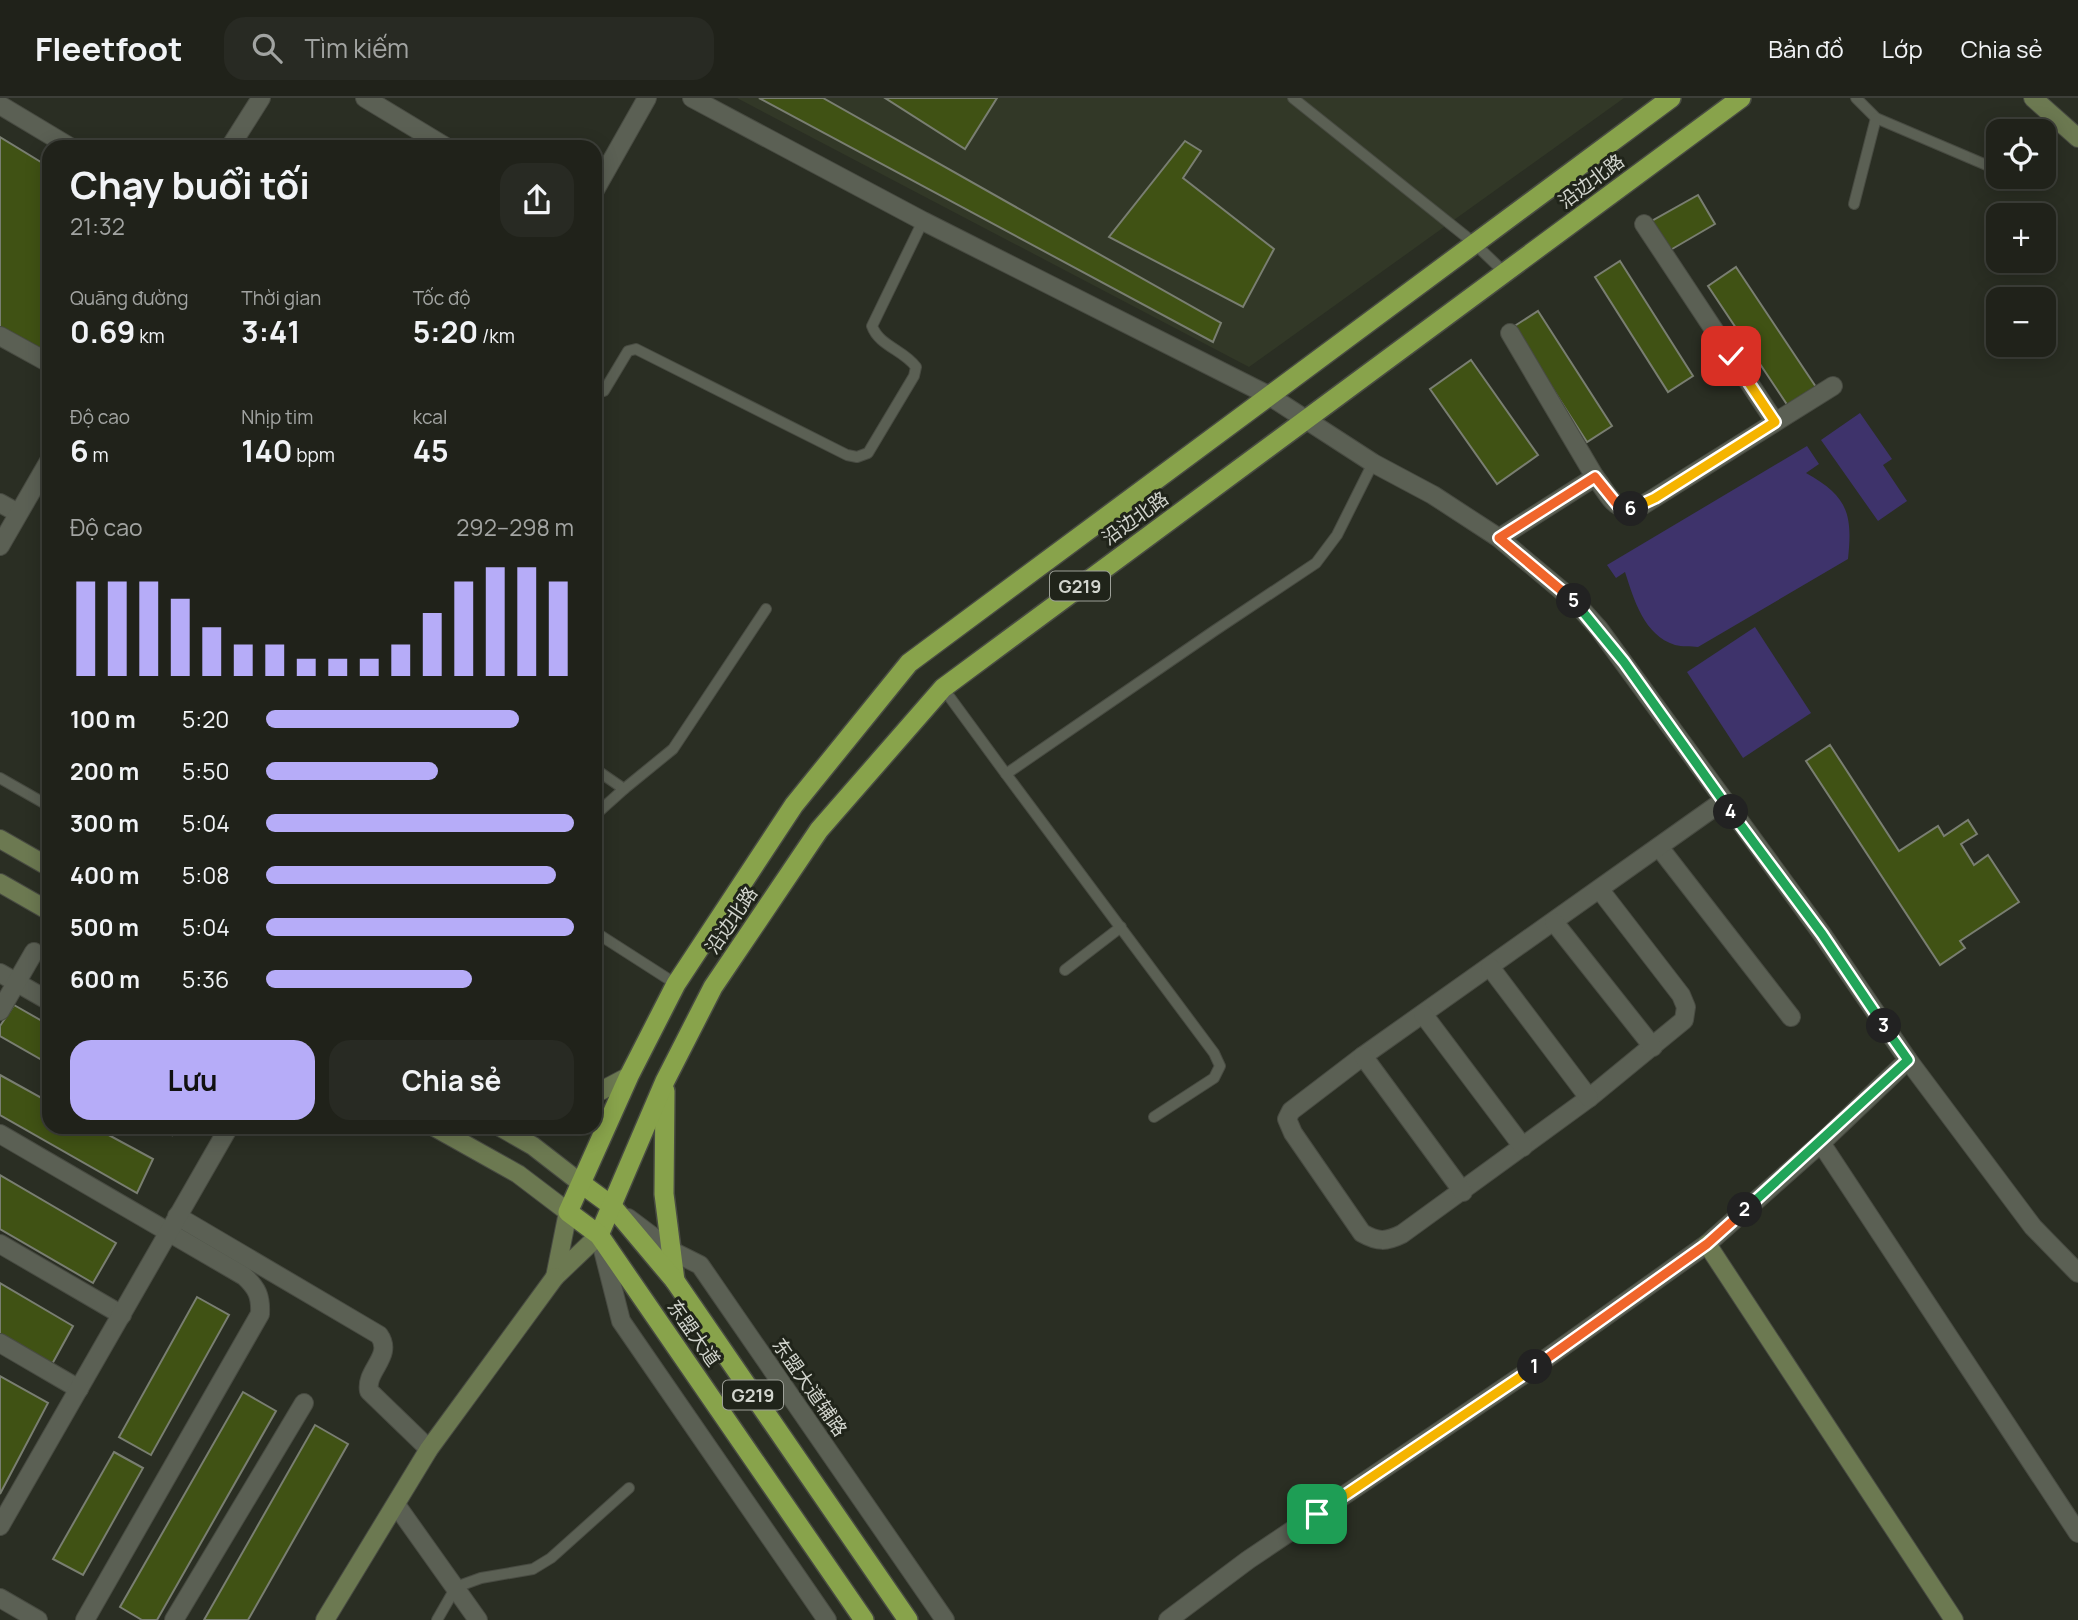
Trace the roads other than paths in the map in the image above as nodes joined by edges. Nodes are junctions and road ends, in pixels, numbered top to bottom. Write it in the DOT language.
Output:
graph roads {
  1 [pos="261,98"];
  2 [pos="365,98"];
  3 [pos="647,98"];
  4 [pos="692,98"];
  5 [pos="1293,98"];
  6 [pos="1671,98"];
  7 [pos="1741,98"];
  8 [pos="1856,98"];
  9 [pos="2033,98"];
  10 [pos="0,105"];
  11 [pos="1876,118"];
  12 [pos="2078,138"];
  13 [pos="58,140"];
  14 [pos="234,140"];
  15 [pos="434,140"];
  16 [pos="1986,165"];
  17 [pos="602,178"];
  18 [pos="1854,204"];
  19 [pos="923,221"];
  20 [pos="1644,224"];
  21 [pos="1474,243"];
  22 [pos="1505,273"];
  23 [pos="1510,333"];
  24 [pos="0,336"];
  25 [pos="42,359"];
  26 [pos="1833,386"];
  27 [pos="604,391"];
  28 [pos="1268,396"];
  29 [pos="1307,420"];
  30 [pos="1775,422"];
  31 [pos="1373,463"];
  32 [pos="42,473"];
  33 [pos="1595,477"];
  34 [pos="0,503"];
  35 [pos="18,513"];
  36 [pos="1499,538"];
  37 [pos="0,546"];
  38 [pos="766,610"];
  39 [pos="943,688"];
  40 [pos="602,774"];
  41 [pos="1006,774"];
  42 [pos="0,778"];
  43 [pos="624,789"];
  44 [pos="1723,801"];
  45 [pos="42,802"];
  46 [pos="602,809"];
  47 [pos="0,839"];
  48 [pos="1659,847"];
  49 [pos="42,863"];
  50 [pos="0,883"];
  51 [pos="1600,890"];
  52 [pos="42,907"];
  53 [pos="1554,922"];
  54 [pos="1121,927"];
  55 [pos="602,936"];
  56 [pos="34,952"];
  57 [pos="1490,967"];
  58 [pos="1065,970"];
  59 [pos="0,973"];
  60 [pos="16,982"];
  61 [pos="676,984"];
  62 [pos="42,997"];
  63 [pos="0,1011"];
  64 [pos="1423,1014"];
  65 [pos="1791,1017"];
  66 [pos="1653,1047"];
  67 [pos="1363,1056"];
  68 [pos="1908,1060"];
  69 [pos="629,1076"];
  70 [pos="665,1081"];
  71 [pos="602,1090"];
  72 [pos="1589,1098"];
  73 [pos="1154,1118"];
  74 [pos="0,1133"];
  75 [pos="225,1134"];
  76 [pos="447,1134"];
  77 [pos="512,1134"];
  78 [pos="1821,1143"];
  79 [pos="1523,1147"];
  80 [pos="582,1184"];
  81 [pos="1463,1192"];
  82 [pos="612,1206"];
  83 [pos="568,1212"];
  84 [pos="173,1224"];
  85 [pos="599,1235"];
  86 [pos="0,1244"];
  87 [pos="1707,1244"];
  88 [pos="672,1251"];
  89 [pos="2078,1273"];
  90 [pos="555,1278"];
  91 [pos="675,1281"];
  92 [pos="122,1315"];
  93 [pos="0,1343"];
  94 [pos="79,1389"];
  95 [pos="304,1403"];
  96 [pos="429,1450"];
  97 [pos="629,1488"];
  98 [pos="397,1506"];
  99 [pos="0,1526"];
  100 [pos="2078,1533"];
  101 [pos="456,1587"];
  102 [pos="0,1598"];
  103 [pos="38,1620"];
  104 [pos="85,1620"];
  105 [pos="174,1620"];
  106 [pos="325,1620"];
  107 [pos="437,1620"];
  108 [pos="478,1620"];
  109 [pos="827,1620"];
  110 [pos="864,1620"];
  111 [pos="908,1620"];
  112 [pos="945,1620"];
  113 [pos="1168,1620"];
  114 [pos="1954,1620"];
  1 -- 14 [label="street"];
  2 -- 15 [label="street"];
  3 -- 17 [label="street"];
  4 -- 19 [label="street"];
  5 -- 21 [label="lane"];
  6 -- 21 [label="highway, 沿边北路 / G219"];
  7 -- 22 [label="highway, 沿边北路 / G219"];
  8 -- 11 [label="lane"];
  9 -- 12 [label="main road"];
  10 -- 13 [label="street"];
  11 -- 16 [label="lane"];
  11 -- 18 [label="lane"];
  19 -- 27 [label="lane"];
  19 -- 28 [label="street"];
  20 -- 30 [label="street"];
  21 -- 22 [label="lane"];
  21 -- 28 [label="highway, 沿边北路 / G219"];
  22 -- 29 [label="highway, 沿边北路 / G219"];
  23 -- 33 [label="street"];
  24 -- 25 [label="street"];
  26 -- 30 [label="street"];
  28 -- 29 [label="street"];
  28 -- 61 [label="highway, 沿边北路 / G219"];
  29 -- 31 [label="street"];
  29 -- 39 [label="highway, 沿边北路 / G219"];
  30 -- 33 [label="street"];
  31 -- 36 [label="street"];
  31 -- 41 [label="lane"];
  32 -- 35 [label="street"];
  33 -- 36 [label="street"];
  34 -- 35 [label="street"];
  35 -- 37 [label="street"];
  36 -- 44 [label="street"];
  38 -- 43 [label="lane"];
  39 -- 41 [label="lane"];
  39 -- 70 [label="highway, 沿边北路 / G219"];
  40 -- 43 [label="lane"];
  41 -- 54 [label="lane"];
  42 -- 45 [label="lane"];
  43 -- 46 [label="lane"];
  44 -- 48 [label="street"];
  44 -- 68 [label="street"];
  47 -- 49 [label="main road"];
  48 -- 51 [label="street"];
  48 -- 65 [label="street"];
  50 -- 52 [label="main road"];
  51 -- 53 [label="street"];
  51 -- 66 [label="street"];
  53 -- 57 [label="street"];
  53 -- 66 [label="street"];
  54 -- 58 [label="lane"];
  54 -- 73 [label="lane"];
  55 -- 61 [label="lane"];
  56 -- 60 [label="street"];
  57 -- 64 [label="street"];
  57 -- 72 [label="street"];
  59 -- 60 [label="street"];
  60 -- 62 [label="street"];
  60 -- 63 [label="street"];
  61 -- 69 [label="highway, 沿边北路 / G219"];
  64 -- 67 [label="street"];
  64 -- 79 [label="street"];
  66 -- 72 [label="street"];
  67 -- 81 [label="street"];
  67 -- 81 [label="street"];
  68 -- 78 [label="street"];
  68 -- 89 [label="street"];
  69 -- 71 [label="main road"];
  69 -- 80 [label="highway, 沿边北路 / G219"];
  70 -- 82 [label="highway, 沿边北路 / G219"];
  70 -- 88 [label="highway"];
  72 -- 79 [label="street"];
  74 -- 84 [label="street"];
  75 -- 84 [label="street"];
  76 -- 83 [label="main road, 东盟大道"];
  77 -- 80 [label="main road, 东盟大道"];
  78 -- 87 [label="street"];
  78 -- 100 [label="street"];
  79 -- 81 [label="street"];
  80 -- 82 [label="highway, 东盟大道 / G219"];
  80 -- 83 [label="highway, 沿边北路 / G219"];
  82 -- 85 [label="highway, 沿边北路 / G219"];
  82 -- 88 [label="street, 东盟大道辅路"];
  82 -- 91 [label="highway, 东盟大道 / G219"];
  83 -- 85 [label="highway, 东盟大道 / G219"];
  83 -- 90 [label="main road"];
  84 -- 92 [label="street"];
  84 -- 96 [label="street"];
  84 -- 104 [label="street"];
  85 -- 90 [label="main road"];
  85 -- 109 [label="street"];
  85 -- 110 [label="highway, 东盟大道 / G219"];
  86 -- 92 [label="street"];
  87 -- 113 [label="street"];
  87 -- 114 [label="main road"];
  88 -- 91 [label="highway"];
  88 -- 112 [label="street, 东盟大道辅路"];
  90 -- 96 [label="main road"];
  91 -- 111 [label="highway, 东盟大道 / G219"];
  92 -- 94 [label="street"];
  93 -- 94 [label="street"];
  94 -- 99 [label="street"];
  95 -- 105 [label="street"];
  96 -- 98 [label="main road"];
  97 -- 101 [label="lane"];
  98 -- 101 [label="street"];
  98 -- 106 [label="main road"];
  101 -- 107 [label="lane"];
  101 -- 108 [label="street"];
  102 -- 103 [label="street"];
}
